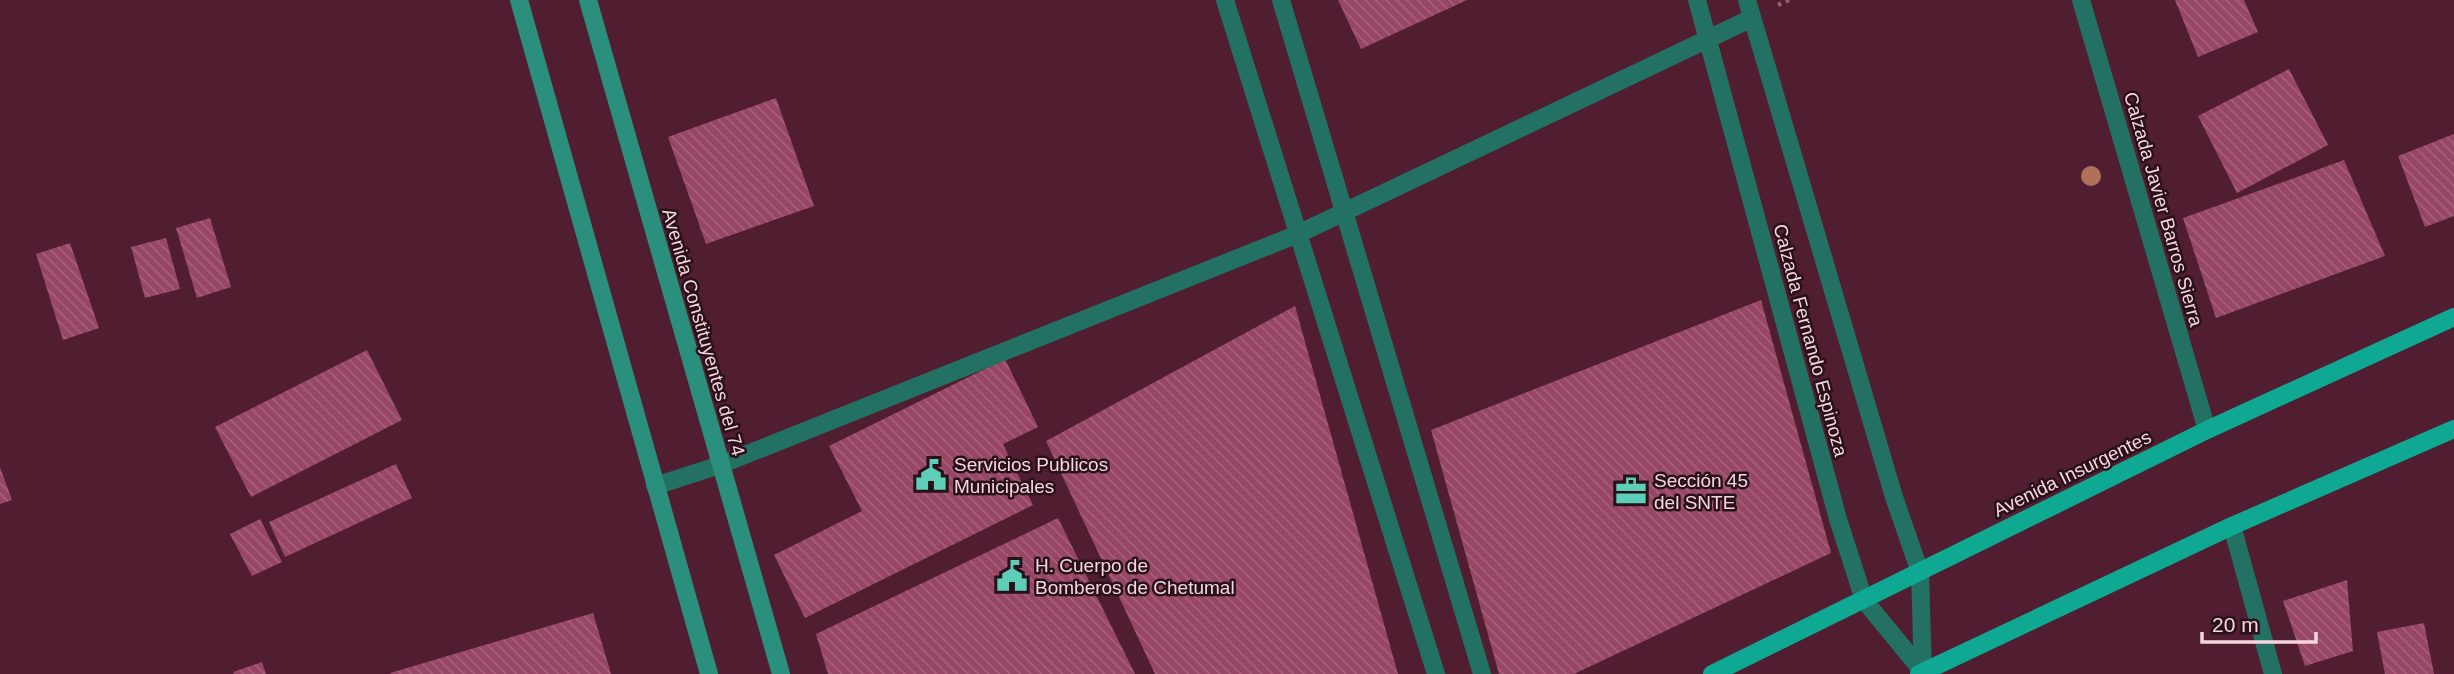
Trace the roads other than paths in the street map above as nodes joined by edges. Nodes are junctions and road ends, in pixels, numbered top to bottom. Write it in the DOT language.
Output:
graph roads {
  1 [pos="519,0"];
  2 [pos="588,0"];
  3 [pos="1225,0"];
  4 [pos="1281,0"];
  5 [pos="1697,0"];
  6 [pos="1747,0"];
  7 [pos="2081,0"];
  8 [pos="1752,18"];
  9 [pos="1708,39"];
  10 [pos="1344,212"];
  11 [pos="1298,234"];
  12 [pos="2454,317"];
  13 [pos="2454,429"];
  14 [pos="2207,430"];
  15 [pos="720,465"];
  16 [pos="656,486"];
  17 [pos="2232,526"];
  18 [pos="1920,572"];
  19 [pos="1864,600"];
  20 [pos="1922,673"];
  21 [pos="709,674"];
  22 [pos="781,674"];
  23 [pos="1436,674"];
  24 [pos="1482,674"];
  25 [pos="1712,674"];
  26 [pos="2273,674"];
  1 -- 16 [label="main road"];
  2 -- 15 [label="main road, Avenida Constituyentes del 74"];
  3 -- 11 [label="street"];
  4 -- 10 [label="street"];
  5 -- 9 [label="street, Calzada Fernando Espinoza"];
  6 -- 8 [label="street, Calzada Fernando Espinoza"];
  7 -- 14 [label="street, Calzada Javier Barros Sierra"];
  8 -- 9 [label="street"];
  8 -- 18 [label="street, Calzada Fernando Espinoza"];
  9 -- 10 [label="street"];
  9 -- 19 [label="street, Calzada Fernando Espinoza"];
  10 -- 11 [label="street"];
  10 -- 24 [label="street"];
  11 -- 15 [label="street"];
  11 -- 23 [label="street"];
  12 -- 14 [label="main road, Avenida Insurgentes"];
  13 -- 17 [label="main road"];
  14 -- 18 [label="main road, Avenida Insurgentes"];
  15 -- 16 [label="street"];
  15 -- 22 [label="main road, Avenida Constituyentes del 74"];
  16 -- 21 [label="main road"];
  17 -- 20 [label="main road"];
  17 -- 26 [label="street"];
  18 -- 19 [label="main road, Avenida Insurgentes"];
  18 -- 20 [label="street, Calzada Fernando Espinoza"];
  19 -- 20 [label="street, Calzada Fernando Espinoza"];
  19 -- 25 [label="main road, Avenida Insurgentes"];
}
